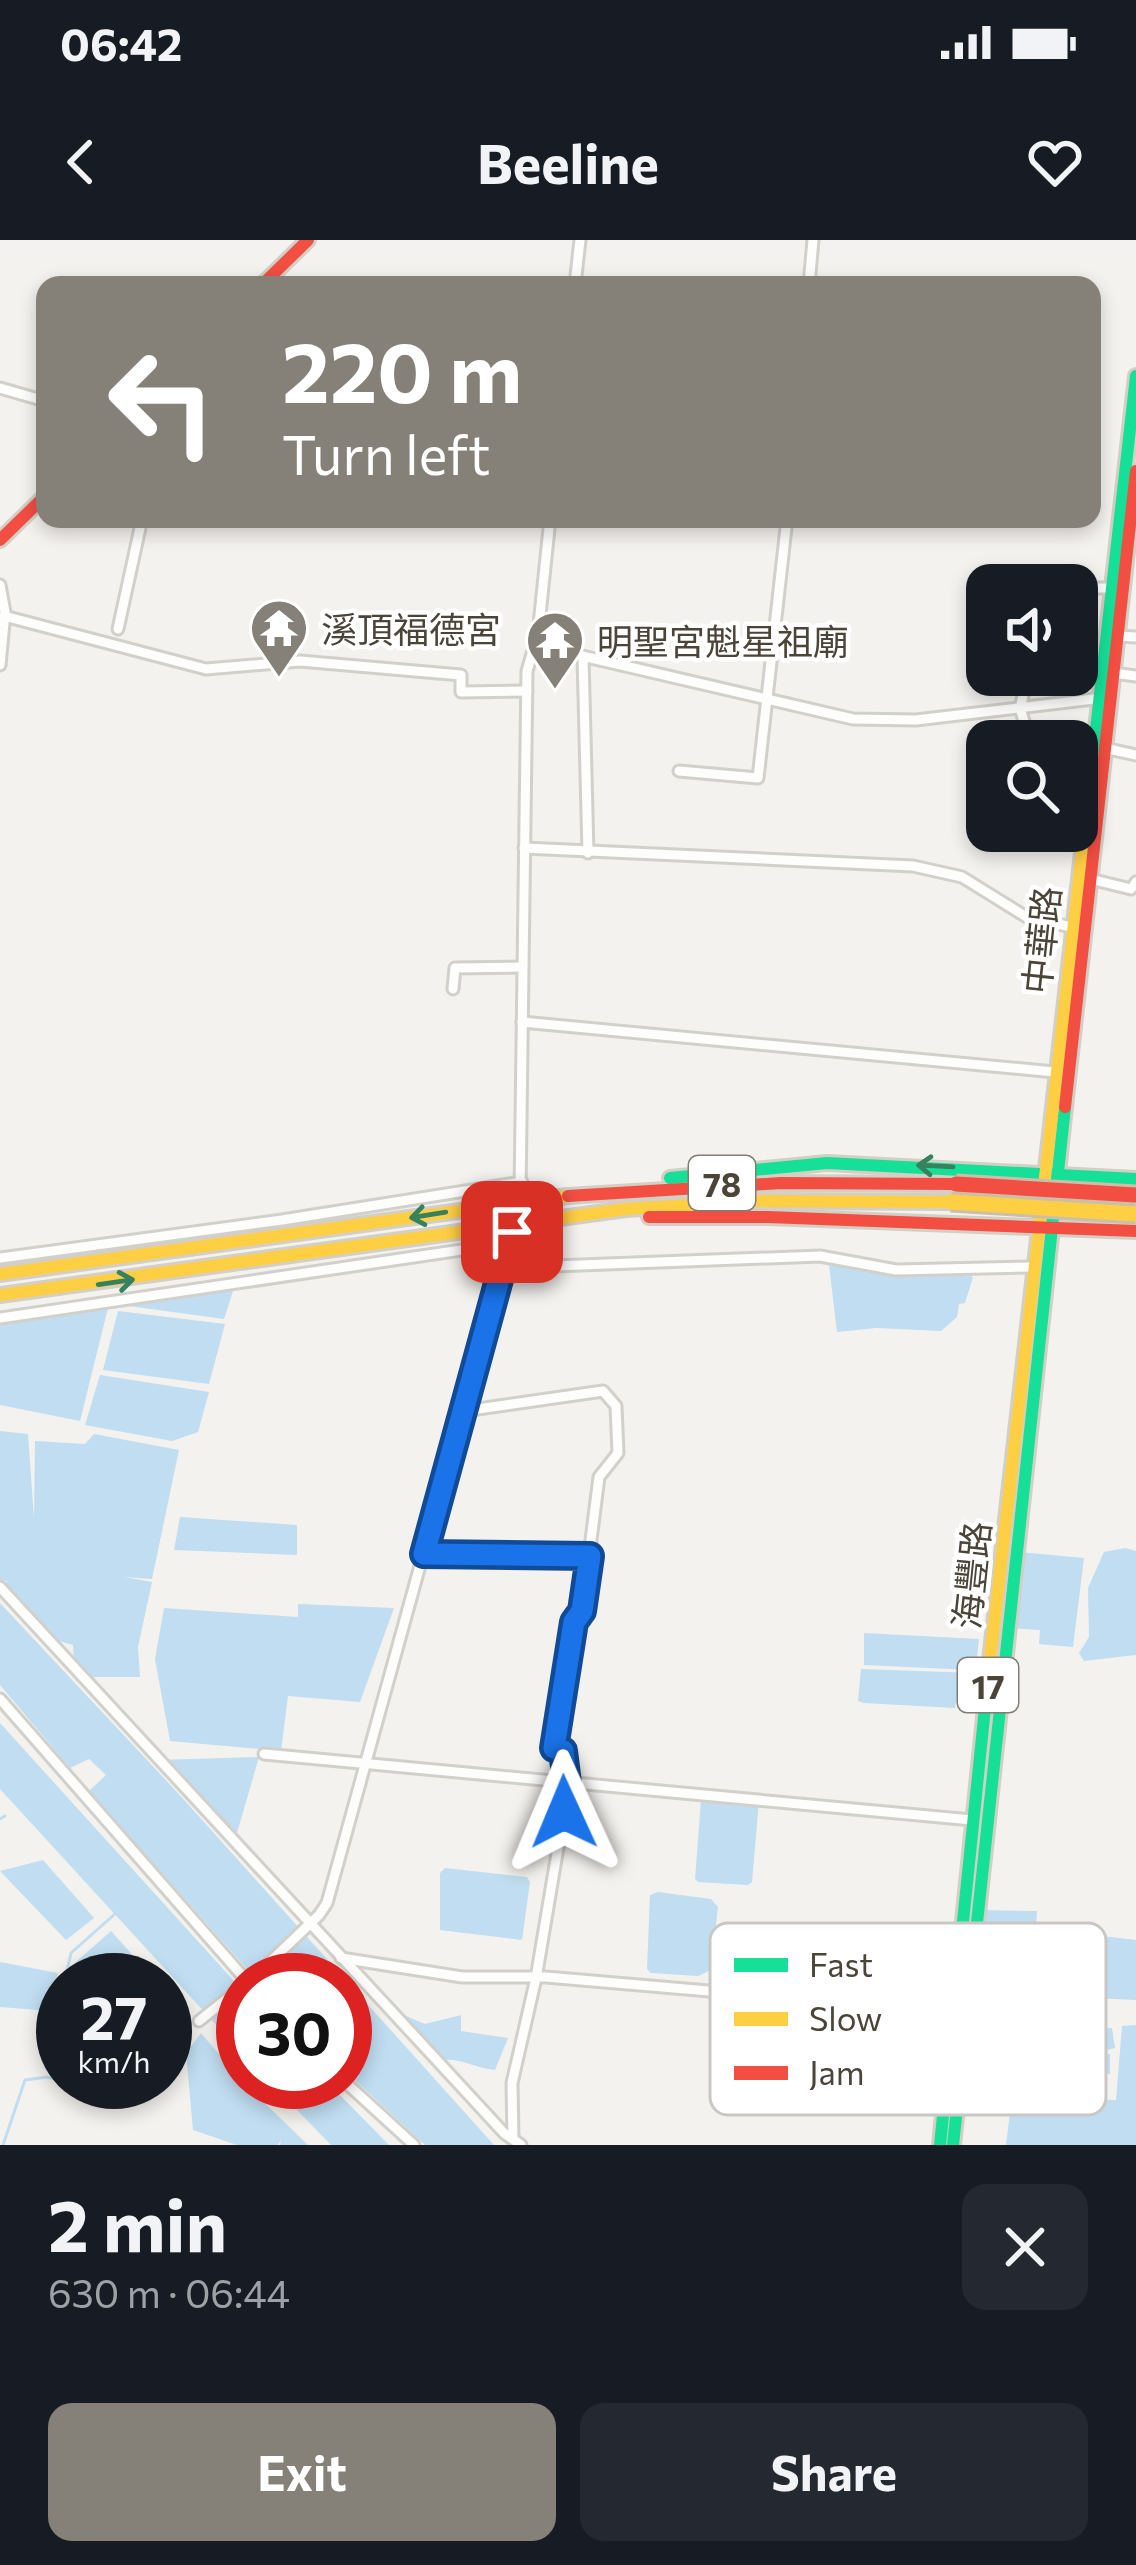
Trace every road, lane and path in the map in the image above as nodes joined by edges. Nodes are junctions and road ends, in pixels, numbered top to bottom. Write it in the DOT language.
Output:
graph roads {
  1 [pos="308,240"];
  2 [pos="580,240"];
  3 [pos="813,240"];
  4 [pos="271,276"];
  5 [pos="576,276"];
  6 [pos="810,276"];
  7 [pos="1136,376"];
  8 [pos="0,388"];
  9 [pos="36,398"];
  10 [pos="1136,471"];
  11 [pos="36,505"];
  12 [pos="140,528"];
  13 [pos="549,528"];
  14 [pos="786,528"];
  15 [pos="0,540"];
  16 [pos="1131,563"];
  17 [pos="0,585"];
  18 [pos="1098,588"];
  19 [pos="1110,588"];
  20 [pos="4,616"];
  21 [pos="118,629"];
  22 [pos="1117,636"];
  23 [pos="1136,637"];
  24 [pos="535,645"];
  25 [pos="583,657"];
  26 [pos="0,665"];
  27 [pos="1113,674"];
  28 [pos="1136,676"];
  29 [pos="527,691"];
  30 [pos="1023,696"];
  31 [pos="1103,698"];
  32 [pos="768,699"];
  33 [pos="1020,708"];
  34 [pos="1024,720"];
  35 [pos="1105,748"];
  36 [pos="1136,754"];
  37 [pos="679,771"];
  38 [pos="524,848"];
  39 [pos="588,853"];
  40 [pos="1090,879"];
  41 [pos="1136,882"];
  42 [pos="1072,927"];
  43 [pos="523,967"];
  44 [pos="453,989"];
  45 [pos="522,1022"];
  46 [pos="1055,1072"];
  47 [pos="1052,1174"];
  48 [pos="1136,1178"];
  49 [pos="1136,1195"];
  50 [pos="489,1205"];
  51 [pos="1136,1214"];
  52 [pos="1045,1226"];
  53 [pos="1136,1231"];
  54 [pos="506,1234"];
  55 [pos="0,1258"];
  56 [pos="502,1268"];
  57 [pos="1034,1268"];
  58 [pos="0,1274"];
  59 [pos="0,1295"];
  60 [pos="0,1318"];
  61 [pos="464,1411"];
  62 [pos="424,1554"];
  63 [pos="590,1556"];
  64 [pos="0,1587"];
  65 [pos="0,1699"];
  66 [pos="264,1754"];
  67 [pos="365,1765"];
  68 [pos="567,1783"];
  69 [pos="972,1820"];
  70 [pos="311,1922"];
  71 [pos="962,1923"];
  72 [pos="975,1923"];
  73 [pos="222,1953"];
  74 [pos="278,1953"];
  75 [pos="337,1953"];
  76 [pos="372,1963"];
  77 [pos="536,1978"];
  78 [pos="372,1991"];
  79 [pos="710,1992"];
  80 [pos="216,2007"];
  81 [pos="199,2021"];
  82 [pos="372,2107"];
  83 [pos="943,2115"];
  84 [pos="956,2115"];
  85 [pos="517,2142"];
  86 [pos="414,2145"];
  87 [pos="940,2145"];
  88 [pos="953,2145"];
  1 -- 4 [label="main road"];
  2 -- 5 [label="street"];
  3 -- 6 [label="street"];
  7 -- 19 [label="main road, 中華路 / 17"];
  8 -- 9 [label="street"];
  10 -- 16 [label="main road, 中華路 / 17"];
  11 -- 15 [label="main road"];
  12 -- 21 [label="street"];
  13 -- 24 [label="street"];
  14 -- 32 [label="street"];
  16 -- 22 [label="main road, 中華路 / 17"];
  17 -- 20 [label="street"];
  18 -- 19 [label="street"];
  19 -- 31 [label="main road, 中華路 / 17"];
  20 -- 26 [label="street"];
  20 -- 29 [label="street"];
  22 -- 23 [label="street"];
  22 -- 27 [label="main road, 中華路 / 17"];
  24 -- 25 [label="street"];
  24 -- 29 [label="street"];
  25 -- 32 [label="street"];
  25 -- 39 [label="street"];
  27 -- 28 [label="street"];
  27 -- 31 [label="main road, 中華路 / 17"];
  29 -- 38 [label="street"];
  30 -- 33 [label="street"];
  31 -- 33 [label="street"];
  31 -- 35 [label="main road, 中華路 / 17"];
  31 -- 42 [label="main road, 中華路 / 17"];
  32 -- 33 [label="street"];
  32 -- 37 [label="street"];
  33 -- 34 [label="street"];
  35 -- 36 [label="street"];
  35 -- 40 [label="main road, 中華路 / 17"];
  38 -- 39 [label="street"];
  38 -- 43 [label="street"];
  39 -- 42 [label="street"];
  40 -- 41 [label="street"];
  40 -- 47 [label="main road, 中華路 / 17"];
  42 -- 46 [label="main road, 中華路 / 17"];
  43 -- 44 [label="street"];
  43 -- 45 [label="street"];
  45 -- 46 [label="street"];
  45 -- 55 [label="street"];
  46 -- 47 [label="main road, 中華路 / 17"];
  47 -- 48 [label="main road"];
  47 -- 50 [label="main road, one-way"];
  47 -- 52 [label="main road, 中華路 / 17"];
  49 -- 50 [label="main road, 78, bridge"];
  50 -- 58 [label="main road, 78, one-way"];
  51 -- 54 [label="main road, 78, bridge"];
  52 -- 53 [label="main road"];
  52 -- 54 [label="main road"];
  52 -- 57 [label="main road, 海豐路 / 17"];
  52 -- 72 [label="main road, 海豐路 / 17"];
  54 -- 56 [label="street"];
  59 -- 54 [label="main road, 78, one-way"];
  54 -- 60 [label="street"];
  56 -- 57 [label="street"];
  56 -- 61 [label="street"];
  57 -- 69 [label="main road, 海豐路 / 17"];
  61 -- 62 [label="street"];
  61 -- 63 [label="street"];
  62 -- 63 [label="street"];
  62 -- 67 [label="street"];
  63 -- 68 [label="street"];
  64 -- 70 [label="street"];
  65 -- 73 [label="street"];
  66 -- 67 [label="street"];
  67 -- 68 [label="street"];
  67 -- 70 [label="street"];
  68 -- 69 [label="street"];
  68 -- 77 [label="street"];
  69 -- 71 [label="main road, 海豐路 / 17"];
  70 -- 74 [label="street"];
  70 -- 75 [label="street"];
  76 -- 77 [label="street"];
  77 -- 79 [label="street"];
  77 -- 85 [label="street"];
  78 -- 85 [label="street"];
  80 -- 81 [label="street"];
  82 -- 86 [label="street"];
  83 -- 87 [label="main road, 海豐路 / 17"];
  84 -- 88 [label="main road, 海豐路 / 17"];
}
